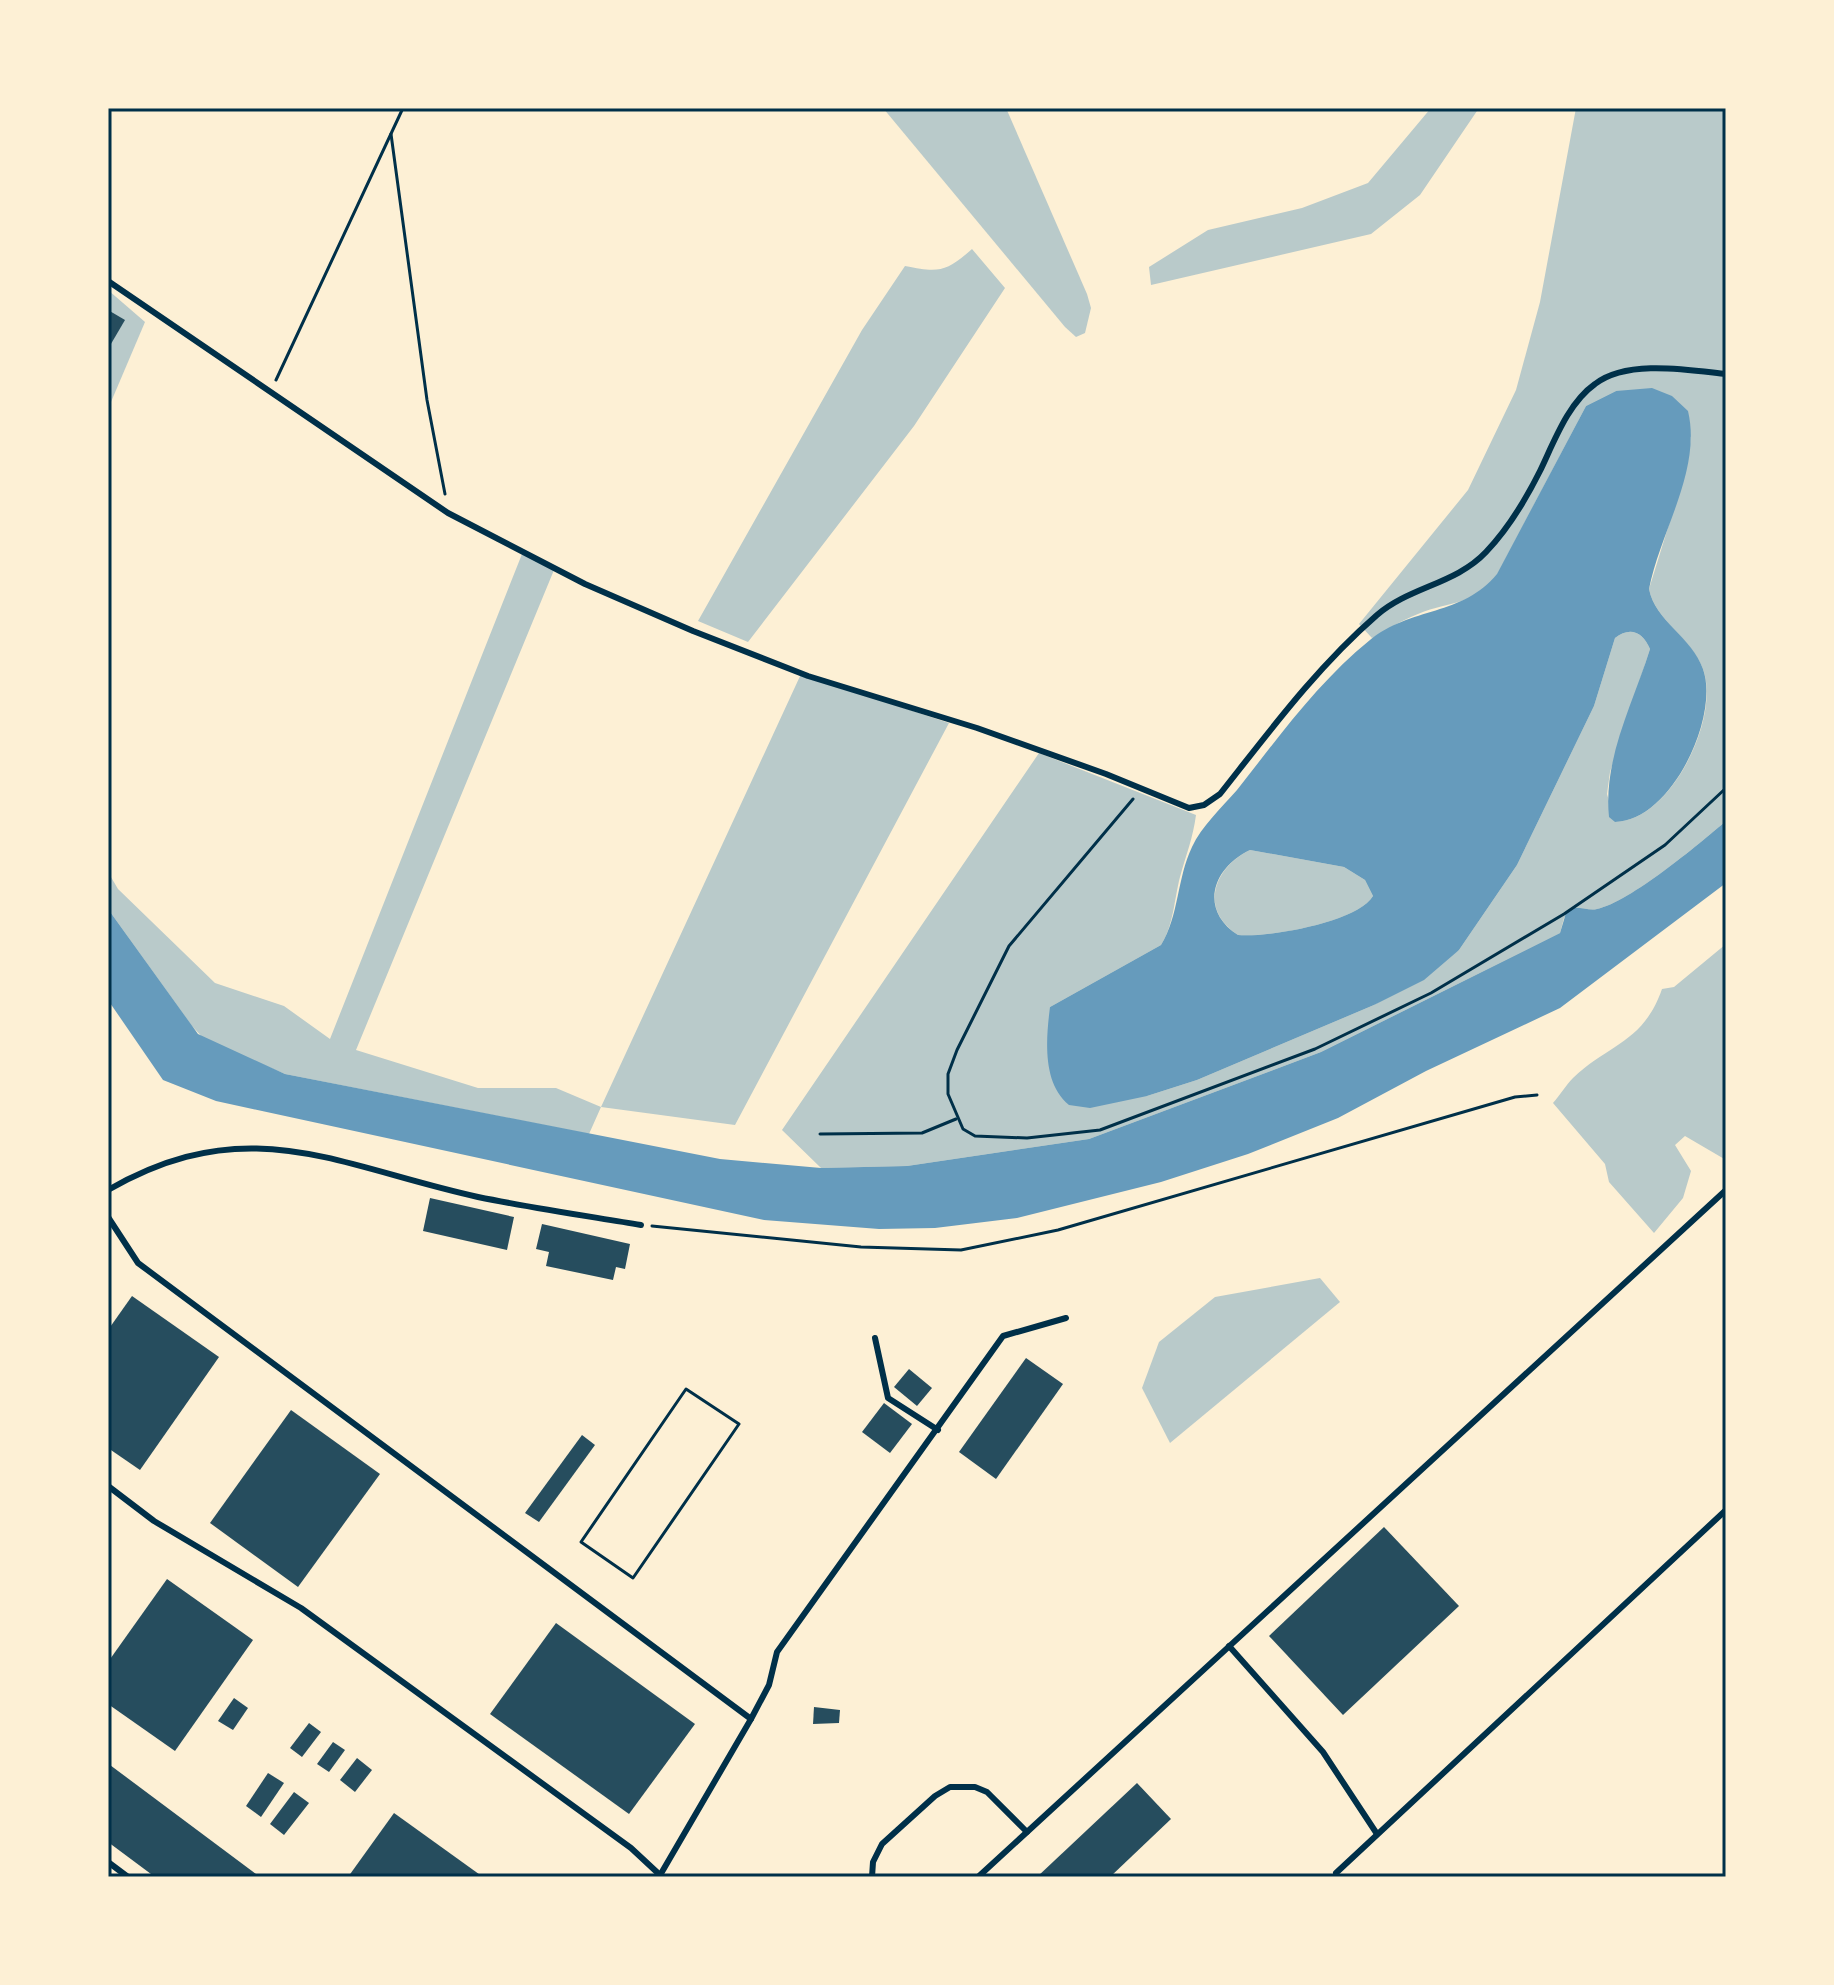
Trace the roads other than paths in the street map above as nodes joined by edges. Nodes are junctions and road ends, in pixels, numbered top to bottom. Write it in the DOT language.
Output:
graph roads {
  1 [pos="108,281"];
  2 [pos="1726,374"];
  3 [pos="108,1190"];
  4 [pos="1726,1190"];
  5 [pos="108,1217"];
  6 [pos="641,1225"];
  7 [pos="1066,1318"];
  8 [pos="875,1338"];
  9 [pos="938,1430"];
  10 [pos="108,1486"];
  11 [pos="1726,1510"];
  12 [pos="1229,1646"];
  13 [pos="751,1719"];
  14 [pos="1027,1832"];
  15 [pos="1377,1834"];
  16 [pos="108,1862"];
  17 [pos="1336,1873"];
  18 [pos="660,1876"];
  19 [pos="128,1877"];
  20 [pos="872,1877"];
  21 [pos="978,1877"];
  1 -- 2 [label="lane"];
  3 -- 6 [label="lane"];
  4 -- 12 [label="lane"];
  5 -- 13 [label="lane"];
  7 -- 9 [label="lane"];
  8 -- 9 [label="lane"];
  9 -- 13 [label="lane"];
  10 -- 18 [label="lane"];
  11 -- 15 [label="lane"];
  12 -- 14 [label="lane"];
  12 -- 15 [label="lane"];
  13 -- 18 [label="lane"];
  14 -- 20 [label="lane"];
  14 -- 21 [label="lane"];
  15 -- 17 [label="lane"];
  16 -- 19 [label="lane"];
}
